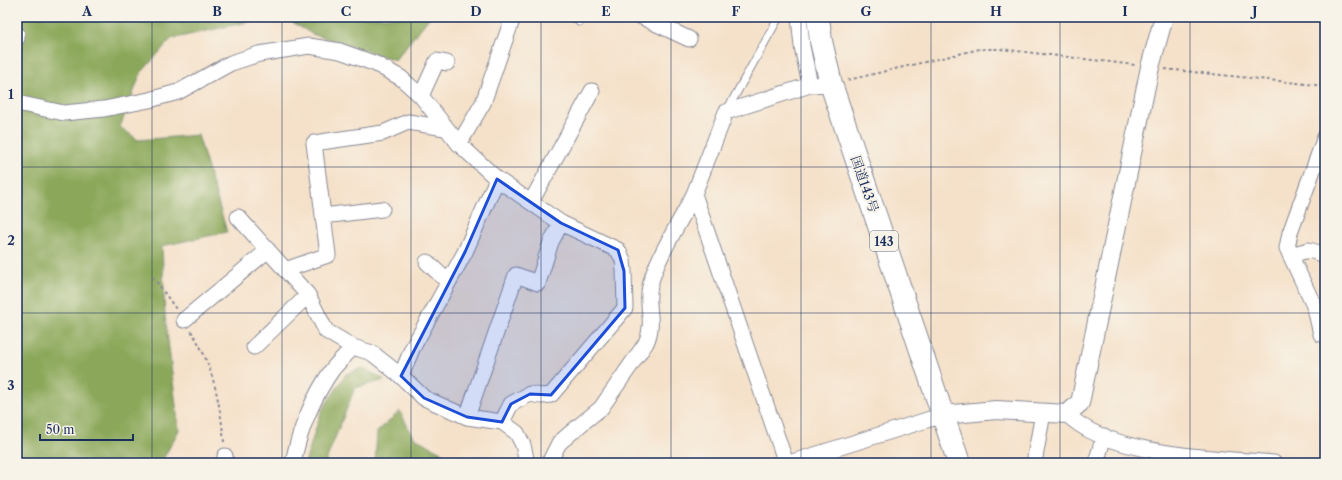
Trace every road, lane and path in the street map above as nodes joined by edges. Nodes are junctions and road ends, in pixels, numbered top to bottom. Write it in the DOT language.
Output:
graph roads {
  1 [pos="513,17"];
  2 [pos="642,17"];
  3 [pos="779,17"];
  4 [pos="799,17"];
  5 [pos="818,17"];
  6 [pos="1164,17"];
  7 [pos="17,34"];
  8 [pos="17,38"];
  9 [pos="689,39"];
  10 [pos="447,63"];
  11 [pos="1150,67"];
  12 [pos="821,85"];
  13 [pos="1325,86"];
  14 [pos="592,91"];
  15 [pos="421,96"];
  16 [pos="17,103"];
  17 [pos="726,112"];
  18 [pos="445,128"];
  19 [pos="1325,137"];
  20 [pos="458,144"];
  21 [pos="497,179"];
  22 [pos="694,194"];
  23 [pos="531,202"];
  24 [pos="382,209"];
  25 [pos="323,216"];
  26 [pos="238,217"];
  27 [pos="561,223"];
  28 [pos="268,250"];
  29 [pos="1290,255"];
  30 [pos="1325,255"];
  31 [pos="427,262"];
  32 [pos="285,270"];
  33 [pos="448,282"];
  34 [pos="308,295"];
  35 [pos="624,308"];
  36 [pos="650,314"];
  37 [pos="184,320"];
  38 [pos="1325,335"];
  39 [pos="254,347"];
  40 [pos="353,348"];
  41 [pos="400,376"];
  42 [pos="215,385"];
  43 [pos="1043,413"];
  44 [pos="1067,414"];
  45 [pos="943,415"];
  46 [pos="467,417"];
  47 [pos="502,422"];
  48 [pos="1104,436"];
  49 [pos="225,459"];
  50 [pos="293,463"];
  51 [pos="527,463"];
  52 [pos="549,463"];
  53 [pos="786,463"];
  54 [pos="789,463"];
  55 [pos="959,463"];
  56 [pos="1034,463"];
  57 [pos="1096,463"];
  58 [pos="1274,463"];
  1 -- 20 [label="street"];
  2 -- 9 [label="street"];
  3 -- 17 [label="lane"];
  4 -- 12 [label="street"];
  5 -- 12 [label="highway, 国道143号 / 143"];
  6 -- 11 [label="street"];
  7 -- 8 [label="street"];
  10 -- 15 [label="street"];
  11 -- 12 [label="path"];
  11 -- 13 [label="path"];
  11 -- 44 [label="street"];
  12 -- 17 [label="street"];
  12 -- 45 [label="highway, 国道143号 / 143"];
  14 -- 23 [label="street"];
  15 -- 16 [label="street"];
  15 -- 18 [label="street"];
  17 -- 22 [label="street"];
  18 -- 20 [label="street"];
  18 -- 25 [label="street"];
  19 -- 29 [label="street"];
  20 -- 21 [label="street"];
  21 -- 23 [label="street"];
  21 -- 33 [label="street"];
  22 -- 36 [label="street"];
  22 -- 53 [label="street"];
  23 -- 27 [label="street"];
  24 -- 25 [label="street"];
  25 -- 32 [label="street"];
  26 -- 28 [label="street"];
  27 -- 35 [label="street"];
  27 -- 46 [label="street"];
  28 -- 32 [label="street"];
  28 -- 37 [label="street"];
  29 -- 30 [label="street"];
  29 -- 38 [label="street"];
  31 -- 33 [label="street"];
  32 -- 34 [label="street"];
  33 -- 41 [label="street"];
  34 -- 39 [label="street"];
  34 -- 40 [label="street"];
  35 -- 36 [label="street"];
  35 -- 47 [label="street"];
  36 -- 52 [label="street"];
  40 -- 41 [label="street"];
  40 -- 50 [label="street"];
  41 -- 46 [label="street"];
  42 -- 49 [label="path"];
  43 -- 44 [label="street"];
  43 -- 45 [label="street"];
  43 -- 56 [label="street"];
  44 -- 48 [label="street"];
  45 -- 54 [label="street"];
  45 -- 55 [label="highway, 国道143号 / 143"];
  46 -- 47 [label="street"];
  47 -- 51 [label="street"];
  48 -- 57 [label="street"];
  48 -- 58 [label="street"];
}
